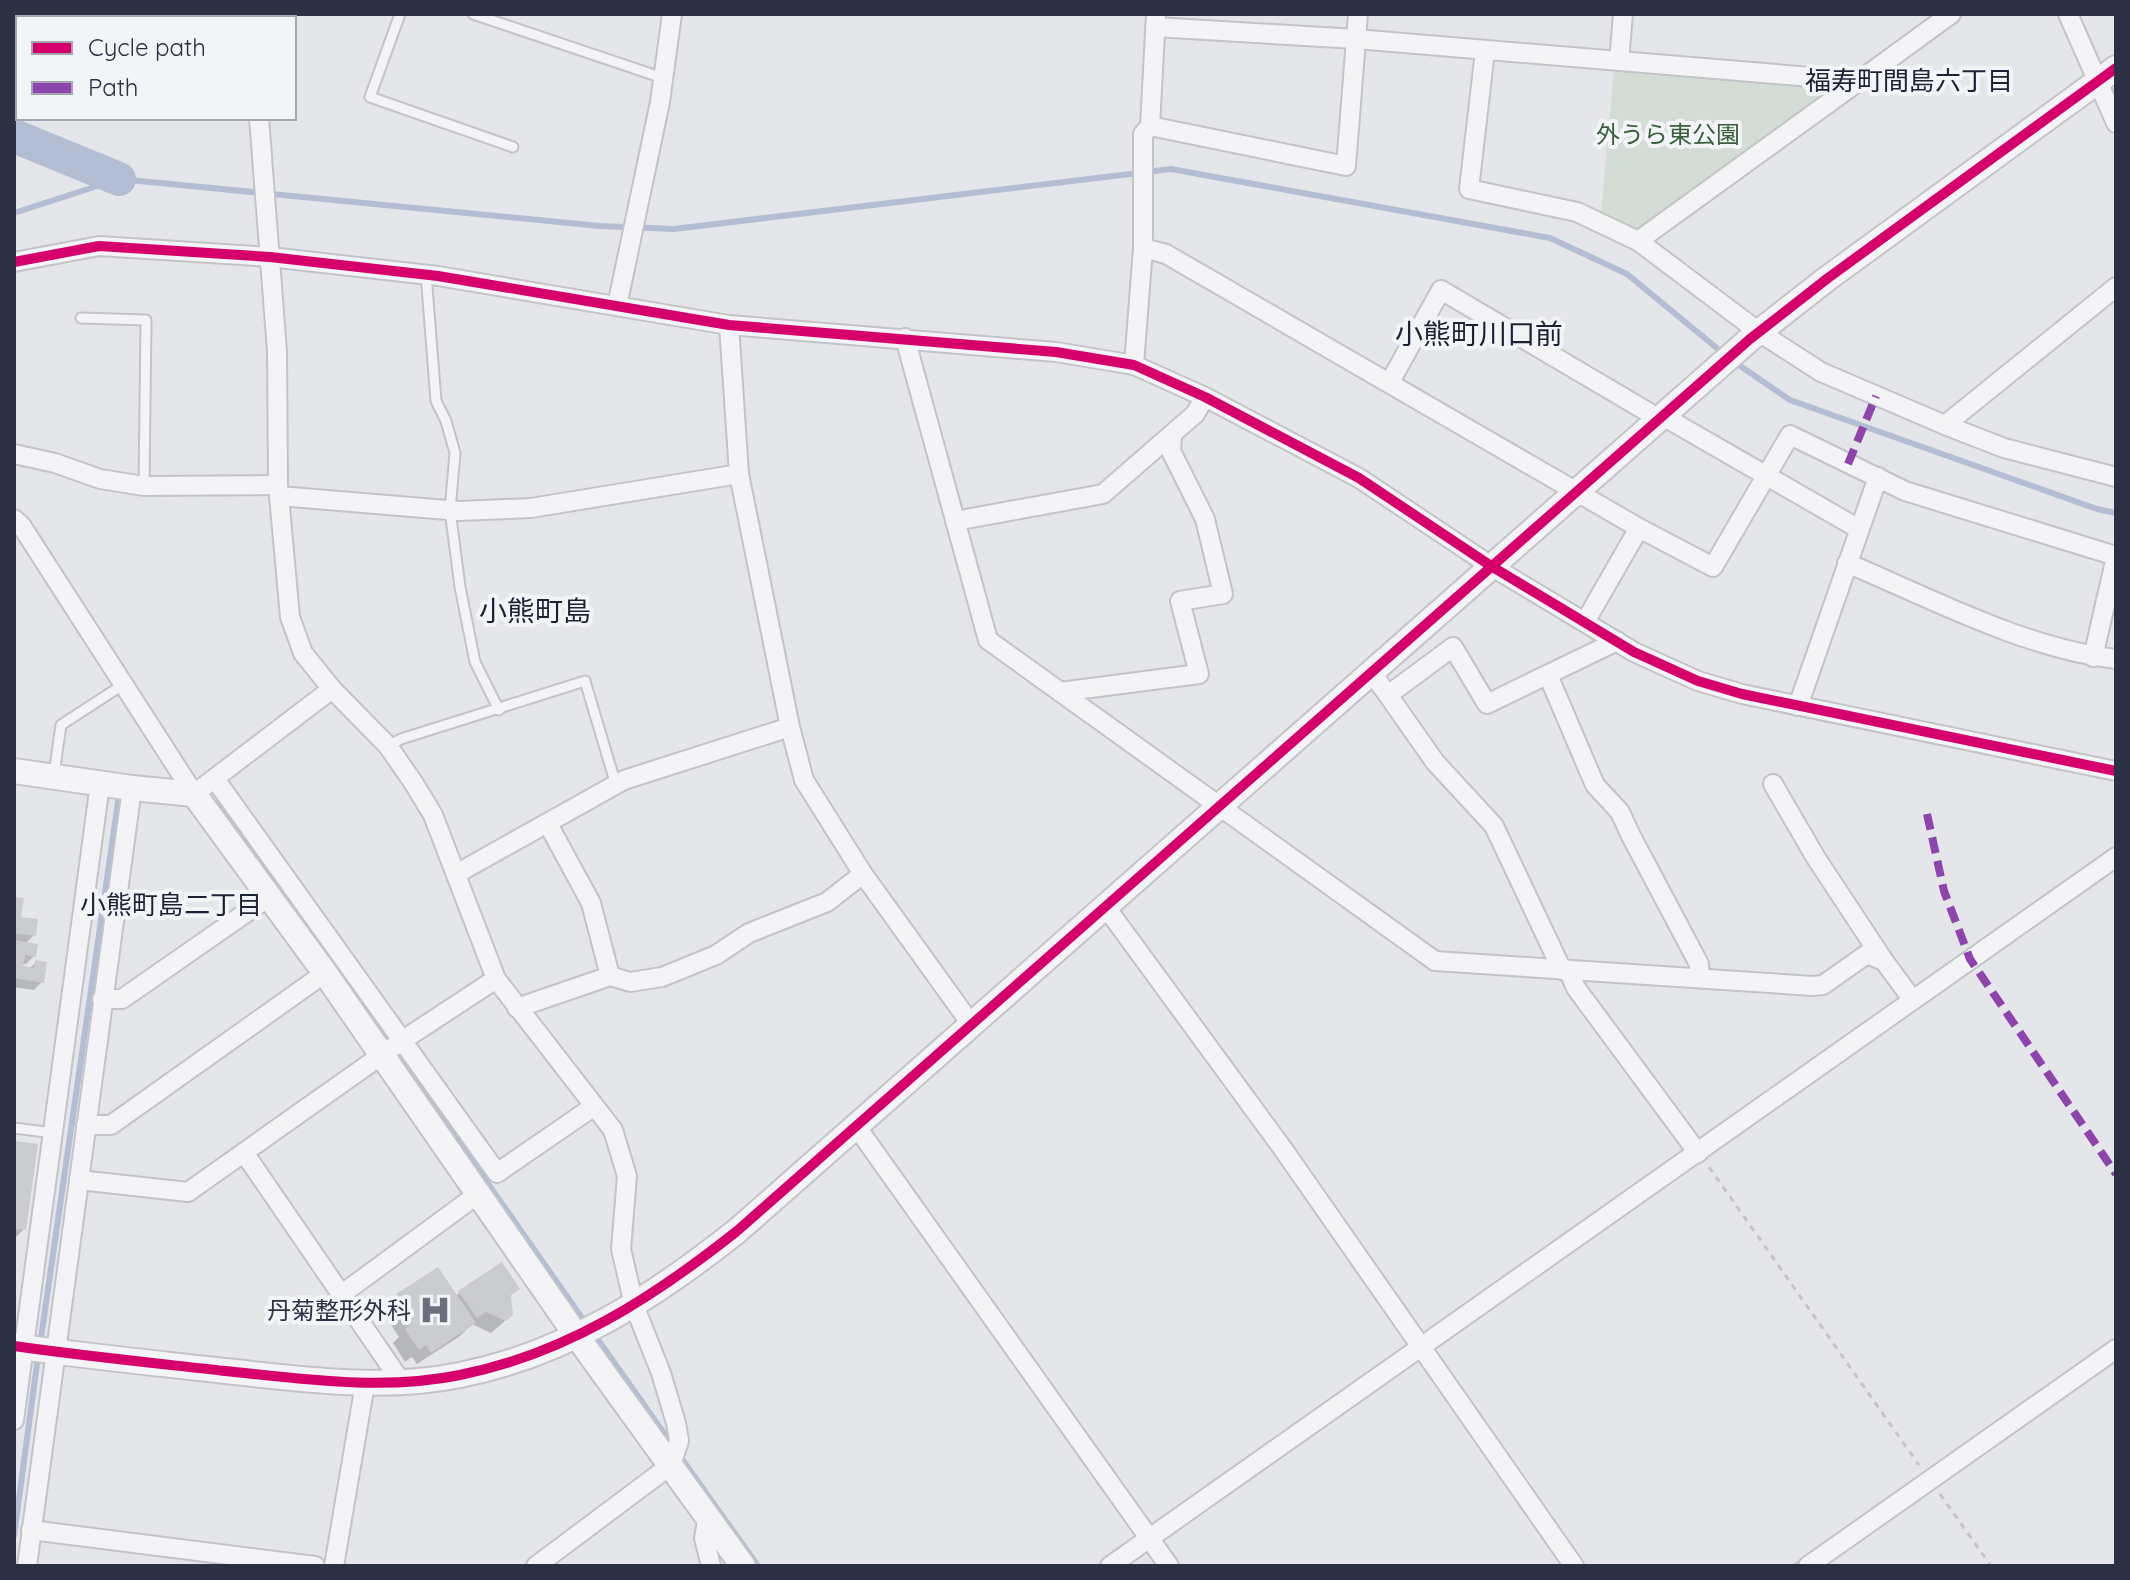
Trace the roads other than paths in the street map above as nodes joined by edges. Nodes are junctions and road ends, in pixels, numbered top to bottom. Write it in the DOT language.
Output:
graph roads {
  1 [pos="400,14"];
  2 [pos="473,14"];
  3 [pos="672,14"];
  4 [pos="1358,14"];
  5 [pos="1623,14"];
  6 [pos="1951,14"];
  7 [pos="2068,14"];
  8 [pos="1156,21"];
  9 [pos="1356,39"];
  10 [pos="1485,51"];
  11 [pos="1619,61"];
  12 [pos="2107,75"];
  13 [pos="663,78"];
  14 [pos="1859,81"];
  15 [pos="259,120"];
  16 [pos="2116,123"];
  17 [pos="1150,126"];
  18 [pos="513,147"];
  19 [pos="1638,241"];
  20 [pos="1143,248"];
  21 [pos="270,257"];
  22 [pos="14,262"];
  23 [pos="426,274"];
  24 [pos="2116,287"];
  25 [pos="617,306"];
  26 [pos="81,318"];
  27 [pos="729,325"];
  28 [pos="1754,336"];
  29 [pos="905,338"];
  30 [pos="1134,365"];
  31 [pos="1390,382"];
  32 [pos="1205,397"];
  33 [pos="1660,416"];
  34 [pos="1945,425"];
  35 [pos="1172,435"];
  36 [pos="14,454"];
  37 [pos="739,474"];
  38 [pos="1767,475"];
  39 [pos="1878,477"];
  40 [pos="2116,477"];
  41 [pos="144,486"];
  42 [pos="278,490"];
  43 [pos="1577,490"];
  44 [pos="450,510"];
  45 [pos="14,519"];
  46 [pos="955,521"];
  47 [pos="1639,528"];
  48 [pos="1859,529"];
  49 [pos="2116,557"];
  50 [pos="1847,563"];
  51 [pos="1491,566"];
  52 [pos="1585,622"];
  53 [pos="1617,641"];
  54 [pos="2093,657"];
  55 [pos="2116,659"];
  56 [pos="1371,672"];
  57 [pos="1548,675"];
  58 [pos="124,684"];
  59 [pos="332,689"];
  60 [pos="1060,692"];
  61 [pos="1388,695"];
  62 [pos="1798,706"];
  63 [pos="499,710"];
  64 [pos="790,727"];
  65 [pos="388,746"];
  66 [pos="14,771"];
  67 [pos="2116,771"];
  68 [pos="53,777"];
  69 [pos="215,779"];
  70 [pos="100,784"];
  71 [pos="1773,784"];
  72 [pos="616,785"];
  73 [pos="132,788"];
  74 [pos="194,794"];
  75 [pos="1218,805"];
  76 [pos="548,824"];
  77 [pos="2116,857"];
  78 [pos="456,874"];
  79 [pos="863,874"];
  80 [pos="270,896"];
  81 [pos="1105,906"];
  82 [pos="303,921"];
  83 [pos="1884,961"];
  84 [pos="1566,971"];
  85 [pos="325,973"];
  86 [pos="610,976"];
  87 [pos="1700,978"];
  88 [pos="496,979"];
  89 [pos="102,999"];
  90 [pos="1912,999"];
  91 [pos="517,1008"];
  92 [pos="971,1024"];
  93 [pos="393,1047"];
  94 [pos="593,1107"];
  95 [pos="86,1125"];
  96 [pos="856,1126"];
  97 [pos="14,1128"];
  98 [pos="54,1133"];
  99 [pos="1698,1153"];
  100 [pos="245,1154"];
  101 [pos="79,1180"];
  102 [pos="484,1183"];
  103 [pos="342,1294"];
  104 [pos="634,1305"];
  105 [pos="576,1335"];
  106 [pos="1420,1346"];
  107 [pos="19,1347"];
  108 [pos="2116,1349"];
  109 [pos="56,1352"];
  110 [pos="402,1383"];
  111 [pos="365,1384"];
  112 [pos="14,1420"];
  113 [pos="671,1465"];
  114 [pos="708,1516"];
  115 [pos="31,1530"];
  116 [pos="1150,1538"];
  117 [pos="193,1558"];
  118 [pos="27,1566"];
  119 [pos="315,1566"];
  120 [pos="334,1566"];
  121 [pos="536,1566"];
  122 [pos="711,1566"];
  123 [pos="743,1566"];
  124 [pos="1110,1566"];
  125 [pos="1169,1566"];
  126 [pos="1574,1566"];
  127 [pos="1808,1566"];
  1 -- 18 [label="lane"];
  2 -- 13 [label="lane"];
  3 -- 13 [label="street"];
  4 -- 9 [label="street"];
  5 -- 11 [label="street"];
  6 -- 14 [label="street"];
  7 -- 12 [label="street"];
  8 -- 9 [label="street"];
  8 -- 17 [label="street"];
  9 -- 10 [label="street"];
  9 -- 17 [label="street"];
  10 -- 11 [label="street"];
  10 -- 19 [label="street"];
  11 -- 14 [label="street"];
  12 -- 16 [label="street"];
  12 -- 28 [label="street"];
  13 -- 25 [label="street"];
  14 -- 19 [label="street"];
  15 -- 21 [label="street"];
  17 -- 20 [label="street"];
  19 -- 28 [label="street"];
  20 -- 30 [label="street"];
  20 -- 31 [label="street"];
  21 -- 22 [label="street"];
  21 -- 23 [label="street"];
  21 -- 42 [label="street"];
  23 -- 25 [label="street"];
  23 -- 44 [label="lane"];
  24 -- 34 [label="street"];
  25 -- 27 [label="street"];
  26 -- 41 [label="lane"];
  27 -- 29 [label="street"];
  27 -- 37 [label="street"];
  28 -- 33 [label="street"];
  28 -- 34 [label="street"];
  29 -- 30 [label="street"];
  29 -- 46 [label="street"];
  30 -- 32 [label="street"];
  31 -- 33 [label="street"];
  31 -- 43 [label="street"];
  32 -- 35 [label="street"];
  32 -- 51 [label="street"];
  33 -- 38 [label="street"];
  33 -- 43 [label="street"];
  34 -- 40 [label="street"];
  35 -- 46 [label="street"];
  35 -- 60 [label="street"];
  36 -- 41 [label="street"];
  37 -- 44 [label="street"];
  37 -- 64 [label="street"];
  38 -- 39 [label="street"];
  38 -- 47 [label="street"];
  38 -- 48 [label="street"];
  39 -- 48 [label="street"];
  39 -- 49 [label="street"];
  41 -- 42 [label="street"];
  42 -- 44 [label="street"];
  42 -- 59 [label="street"];
  43 -- 47 [label="street"];
  43 -- 51 [label="street"];
  44 -- 63 [label="lane"];
  45 -- 58 [label="street"];
  46 -- 60 [label="street"];
  47 -- 52 [label="street"];
  48 -- 50 [label="street"];
  49 -- 54 [label="street"];
  50 -- 54 [label="street"];
  50 -- 62 [label="street"];
  51 -- 52 [label="street"];
  51 -- 56 [label="street"];
  52 -- 53 [label="street"];
  53 -- 57 [label="street"];
  53 -- 62 [label="street"];
  54 -- 55 [label="street"];
  56 -- 61 [label="street"];
  56 -- 75 [label="street"];
  57 -- 61 [label="street"];
  57 -- 87 [label="street"];
  58 -- 68 [label="lane"];
  58 -- 74 [label="street"];
  59 -- 65 [label="street"];
  59 -- 69 [label="street"];
  60 -- 75 [label="street"];
  61 -- 84 [label="street"];
  62 -- 67 [label="street"];
  63 -- 65 [label="lane"];
  63 -- 72 [label="lane"];
  64 -- 72 [label="street"];
  64 -- 79 [label="street"];
  65 -- 78 [label="street"];
  66 -- 68 [label="street"];
  68 -- 70 [label="street"];
  69 -- 74 [label="street"];
  69 -- 82 [label="street"];
  70 -- 73 [label="street"];
  70 -- 98 [label="street"];
  71 -- 83 [label="street"];
  72 -- 76 [label="street"];
  73 -- 74 [label="street"];
  73 -- 89 [label="street"];
  74 -- 80 [label="street"];
  75 -- 81 [label="street"];
  75 -- 84 [label="street"];
  76 -- 78 [label="street"];
  76 -- 86 [label="street"];
  77 -- 90 [label="street"];
  78 -- 88 [label="street"];
  79 -- 86 [label="street"];
  79 -- 92 [label="street"];
  80 -- 82 [label="street"];
  80 -- 89 [label="street"];
  81 -- 92 [label="street"];
  81 -- 106 [label="street"];
  82 -- 85 [label="street"];
  82 -- 93 [label="street"];
  83 -- 87 [label="street"];
  83 -- 90 [label="street"];
  84 -- 87 [label="street"];
  84 -- 99 [label="street"];
  85 -- 93 [label="street"];
  85 -- 95 [label="street"];
  86 -- 91 [label="street"];
  88 -- 91 [label="street"];
  88 -- 93 [label="street"];
  89 -- 95 [label="street"];
  90 -- 99 [label="street"];
  91 -- 94 [label="street"];
  92 -- 96 [label="street"];
  93 -- 100 [label="street"];
  93 -- 102 [label="street"];
  94 -- 102 [label="street"];
  94 -- 104 [label="street"];
  95 -- 101 [label="street"];
  96 -- 104 [label="street"];
  96 -- 116 [label="street"];
  97 -- 98 [label="lane"];
  98 -- 107 [label="street"];
  99 -- 106 [label="street"];
  100 -- 101 [label="street"];
  100 -- 103 [label="street"];
  101 -- 109 [label="street"];
  102 -- 103 [label="street"];
  102 -- 105 [label="street"];
  103 -- 110 [label="street"];
  104 -- 105 [label="street"];
  104 -- 113 [label="street"];
  105 -- 110 [label="street"];
  105 -- 113 [label="street"];
  106 -- 116 [label="street"];
  106 -- 126 [label="street"];
  107 -- 109 [label="street"];
  107 -- 112 [label="street"];
  108 -- 127 [label="street"];
  109 -- 111 [label="street"];
  109 -- 115 [label="street"];
  110 -- 111 [label="street"];
  111 -- 120 [label="street"];
  113 -- 114 [label="street"];
  113 -- 121 [label="street"];
  114 -- 122 [label="street"];
  114 -- 123 [label="street"];
  115 -- 117 [label="street"];
  115 -- 118 [label="street"];
  116 -- 124 [label="street"];
  116 -- 125 [label="street"];
  117 -- 119 [label="street"];
}
